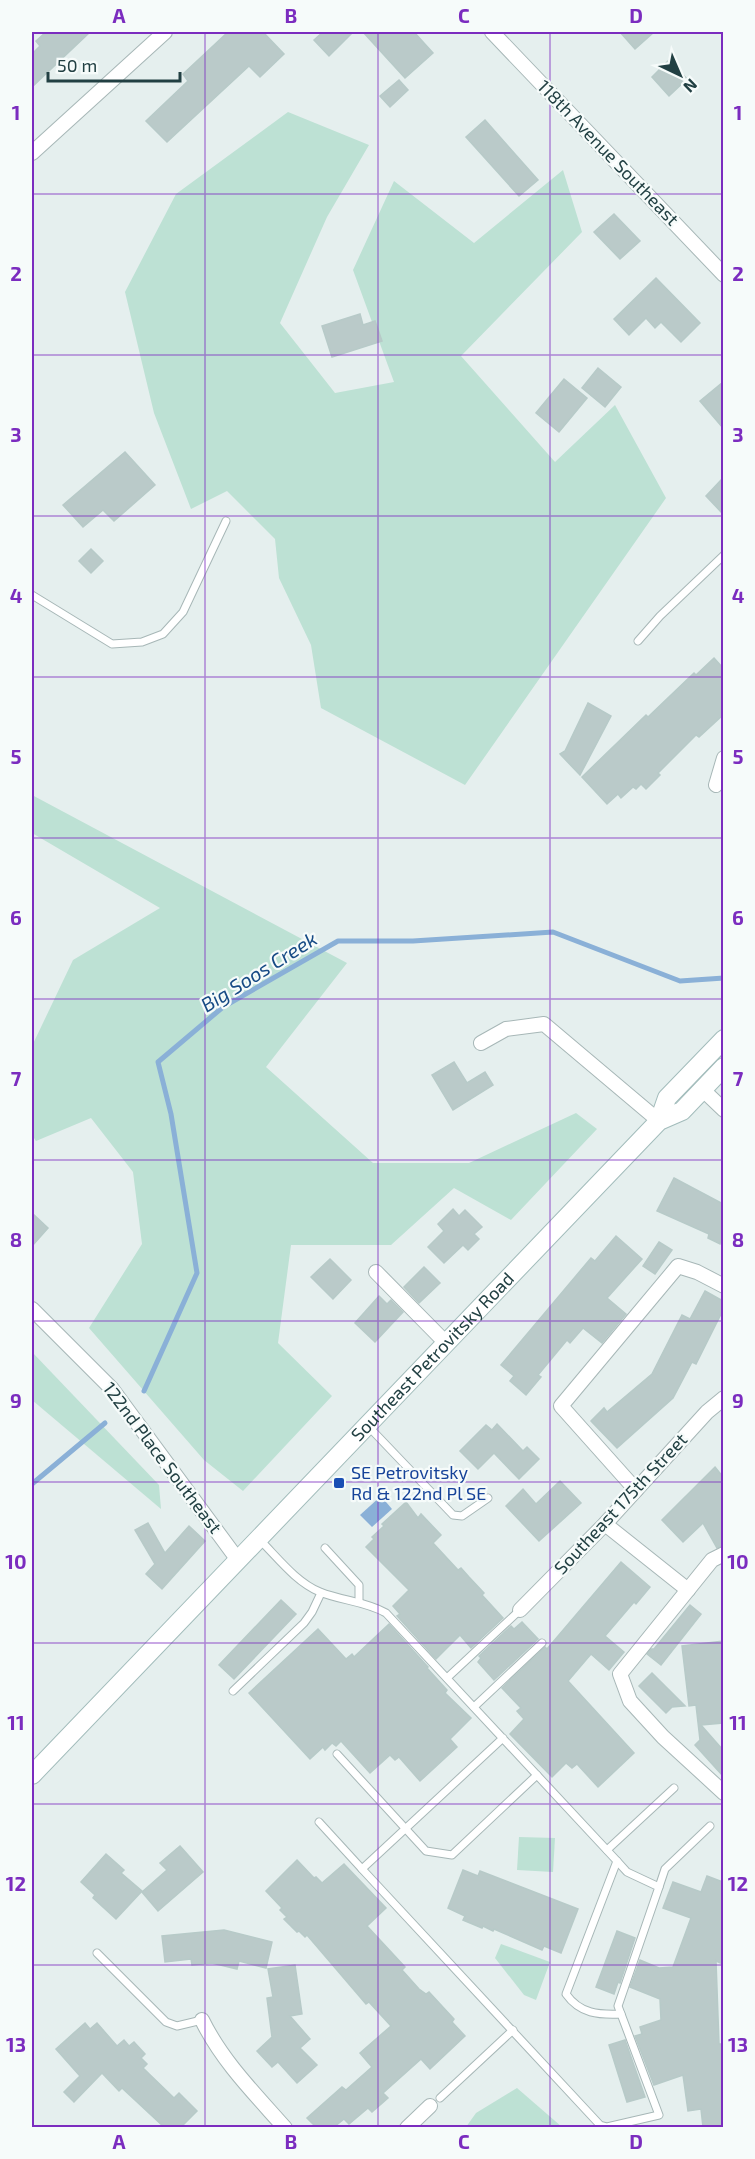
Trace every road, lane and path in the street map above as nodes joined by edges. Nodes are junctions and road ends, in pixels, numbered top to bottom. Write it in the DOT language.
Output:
graph roads {
  1 [pos="165,32"];
  2 [pos="492,32"];
  3 [pos="32,153"];
  4 [pos="723,274"];
  5 [pos="226,521"];
  6 [pos="723,555"];
  7 [pos="32,595"];
  8 [pos="638,641"];
  9 [pos="723,758"];
  10 [pos="716,785"];
  11 [pos="723,1039"];
  12 [pos="481,1043"];
  13 [pos="723,1067"];
  14 [pos="702,1089"];
  15 [pos="723,1110"];
  16 [pos="659,1121"];
  17 [pos="376,1272"];
  18 [pos="723,1286"];
  19 [pos="32,1309"];
  20 [pos="446,1343"];
  21 [pos="723,1398"];
  22 [pos="368,1425"];
  23 [pos="636,1490"];
  24 [pos="488,1498"];
  25 [pos="605,1524"];
  26 [pos="258,1538"];
  27 [pos="325,1548"];
  28 [pos="723,1554"];
  29 [pos="238,1560"];
  30 [pos="687,1590"];
  31 [pos="321,1593"];
  32 [pos="359,1602"];
  33 [pos="520,1610"];
  34 [pos="542,1644"];
  35 [pos="447,1678"];
  36 [pos="233,1691"];
  37 [pos="474,1707"];
  38 [pos="503,1738"];
  39 [pos="337,1755"];
  40 [pos="32,1775"];
  41 [pos="537,1775"];
  42 [pos="674,1788"];
  43 [pos="723,1793"];
  44 [pos="319,1822"];
  45 [pos="710,1826"];
  46 [pos="406,1829"];
  47 [pos="607,1850"];
  48 [pos="617,1861"];
  49 [pos="362,1869"];
  50 [pos="659,1887"];
  51 [pos="97,1953"];
  52 [pos="621,2014"];
  53 [pos="202,2020"];
  54 [pos="513,2030"];
  55 [pos="435,2102"];
  56 [pos="285,2127"];
  57 [pos="407,2127"];
  1 -- 3 [label="street"];
  2 -- 4 [label="street, 118th Avenue Southeast"];
  5 -- 7 [label="lane"];
  6 -- 8 [label="lane"];
  9 -- 10 [label="street"];
  11 -- 16 [label="main road, Southeast Petrovitsky Road"];
  12 -- 16 [label="street"];
  13 -- 14 [label="main road, Southeast Petrovitsky Road"];
  14 -- 15 [label="street"];
  14 -- 16 [label="main road, Southeast Petrovitsky Road"];
  16 -- 20 [label="main road, Southeast Petrovitsky Road"];
  17 -- 20 [label="street"];
  18 -- 23 [label="street"];
  19 -- 29 [label="street, 122nd Place Southeast"];
  20 -- 22 [label="main road, Southeast Petrovitsky Road"];
  21 -- 23 [label="street, Southeast 175th Street"];
  22 -- 24 [label="lane"];
  22 -- 26 [label="main road, Southeast Petrovitsky Road"];
  23 -- 25 [label="street, Southeast 175th Street"];
  25 -- 30 [label="street"];
  25 -- 33 [label="street, Southeast 175th Street"];
  26 -- 29 [label="main road, Southeast Petrovitsky Road"];
  26 -- 31 [label="lane"];
  27 -- 32 [label="lane"];
  28 -- 30 [label="street"];
  29 -- 40 [label="main road, Southeast Petrovitsky Road"];
  30 -- 43 [label="street"];
  31 -- 32 [label="lane"];
  31 -- 36 [label="lane"];
  32 -- 35 [label="lane"];
  33 -- 35 [label="lane"];
  34 -- 37 [label="lane"];
  35 -- 37 [label="lane"];
  37 -- 38 [label="lane"];
  38 -- 41 [label="lane"];
  38 -- 46 [label="lane"];
  39 -- 46 [label="lane"];
  41 -- 46 [label="lane"];
  41 -- 47 [label="lane"];
  42 -- 47 [label="lane"];
  44 -- 49 [label="lane"];
  45 -- 50 [label="lane"];
  46 -- 49 [label="lane"];
  47 -- 48 [label="lane"];
  48 -- 50 [label="lane"];
  48 -- 52 [label="lane"];
  49 -- 54 [label="lane"];
  50 -- 52 [label="lane"];
  51 -- 53 [label="lane"];
  52 -- 54 [label="lane"];
  53 -- 56 [label="street"];
  54 -- 55 [label="lane"];
  55 -- 57 [label="street"];
}
